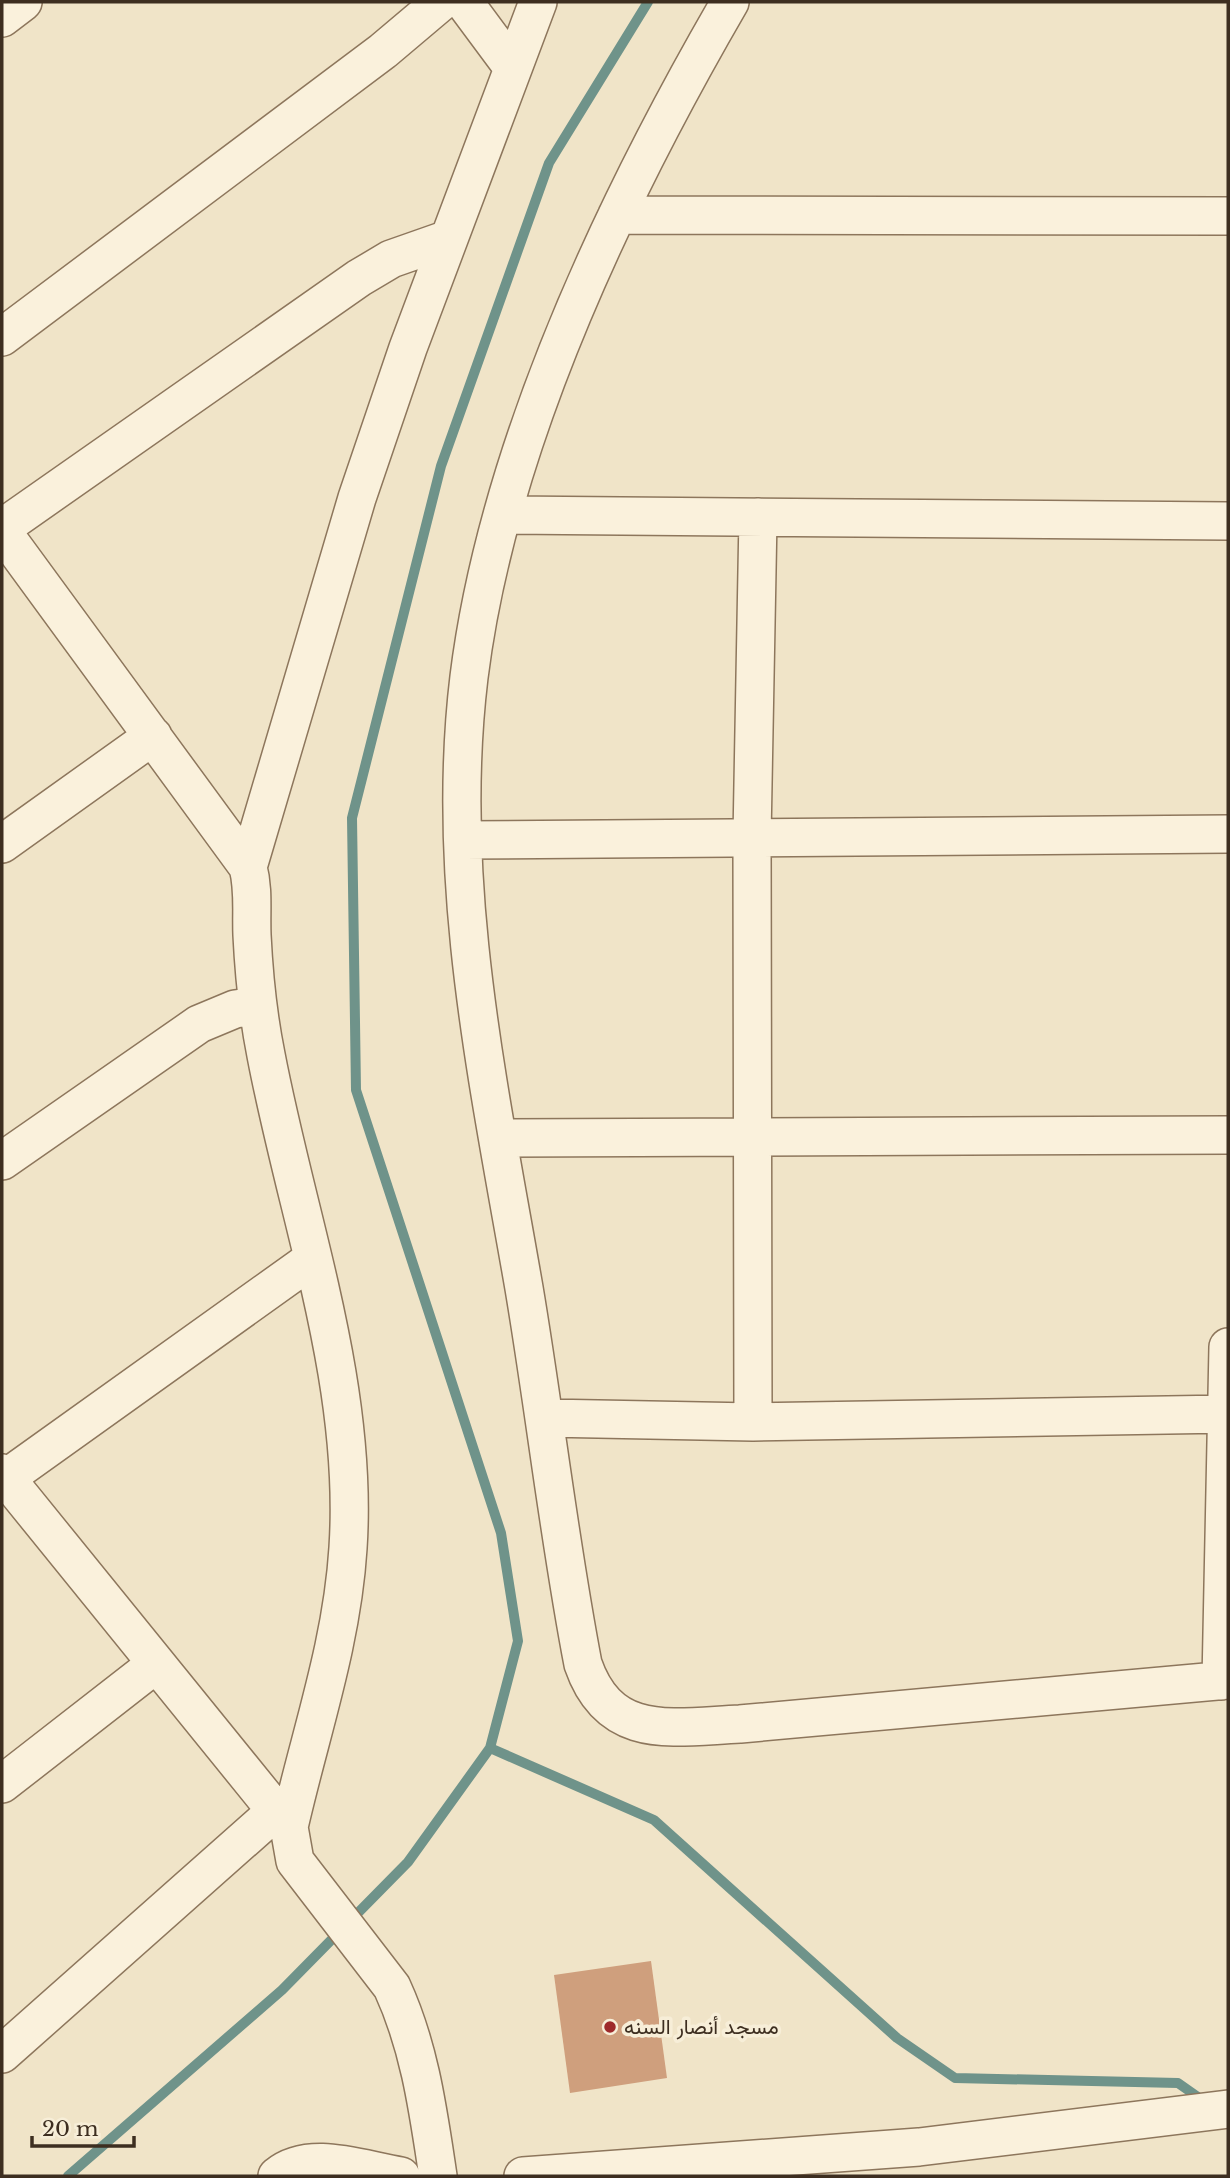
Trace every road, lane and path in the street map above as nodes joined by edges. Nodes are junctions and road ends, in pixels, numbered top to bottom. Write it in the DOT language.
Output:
graph roads {
  1 [pos="23,2"];
  2 [pos="441,2"];
  3 [pos="464,2"];
  4 [pos="538,2"];
  5 [pos="730,2"];
  6 [pos="2,18"];
  7 [pos="513,68"];
  8 [pos="617,215"];
  9 [pos="1228,216"];
  10 [pos="448,239"];
  11 [pos="2,337"];
  12 [pos="503,515"];
  13 [pos="758,517"];
  14 [pos="1228,521"];
  15 [pos="2,530"];
  16 [pos="153,736"];
  17 [pos="1228,834"];
  18 [pos="752,837"];
  19 [pos="463,841"];
  20 [pos="2,844"];
  21 [pos="248,867"];
  22 [pos="256,1006"];
  23 [pos="1228,1135"];
  24 [pos="753,1137"];
  25 [pos="498,1138"];
  26 [pos="2,1161"];
  27 [pos="311,1260"];
  28 [pos="1228,1347"];
  29 [pos="1228,1414"];
  30 [pos="546,1418"];
  31 [pos="753,1422"];
  32 [pos="3,1477"];
  33 [pos="156,1664"];
  34 [pos="1225,1680"];
  35 [pos="2,1784"];
  36 [pos="287,1833"];
  37 [pos="2,2054"];
  38 [pos="1228,2109"];
  39 [pos="921,2162"];
  40 [pos="277,2176"];
  41 [pos="401,2176"];
  42 [pos="438,2176"];
  43 [pos="523,2176"];
  1 -- 6 [label="street"];
  2 -- 11 [label="street"];
  3 -- 7 [label="street"];
  4 -- 7 [label="street"];
  5 -- 8 [label="street"];
  7 -- 10 [label="street"];
  8 -- 9 [label="street"];
  8 -- 12 [label="street"];
  10 -- 15 [label="street"];
  10 -- 21 [label="street"];
  12 -- 13 [label="street"];
  12 -- 19 [label="street"];
  13 -- 14 [label="street"];
  13 -- 18 [label="street"];
  15 -- 16 [label="street"];
  16 -- 20 [label="street"];
  16 -- 21 [label="street"];
  17 -- 18 [label="street"];
  18 -- 19 [label="street"];
  18 -- 24 [label="street"];
  19 -- 25 [label="street"];
  21 -- 22 [label="street"];
  22 -- 26 [label="street"];
  22 -- 27 [label="street"];
  23 -- 24 [label="street"];
  24 -- 25 [label="street"];
  24 -- 31 [label="street"];
  25 -- 30 [label="street"];
  27 -- 32 [label="street"];
  27 -- 36 [label="street"];
  28 -- 29 [label="street"];
  29 -- 31 [label="street"];
  29 -- 34 [label="street"];
  30 -- 31 [label="street"];
  30 -- 34 [label="street"];
  32 -- 33 [label="street"];
  33 -- 35 [label="street"];
  33 -- 36 [label="street"];
  36 -- 37 [label="street"];
  36 -- 42 [label="street"];
  38 -- 39 [label="street"];
  39 -- 43 [label="street"];
  40 -- 41 [label="street"];
}
